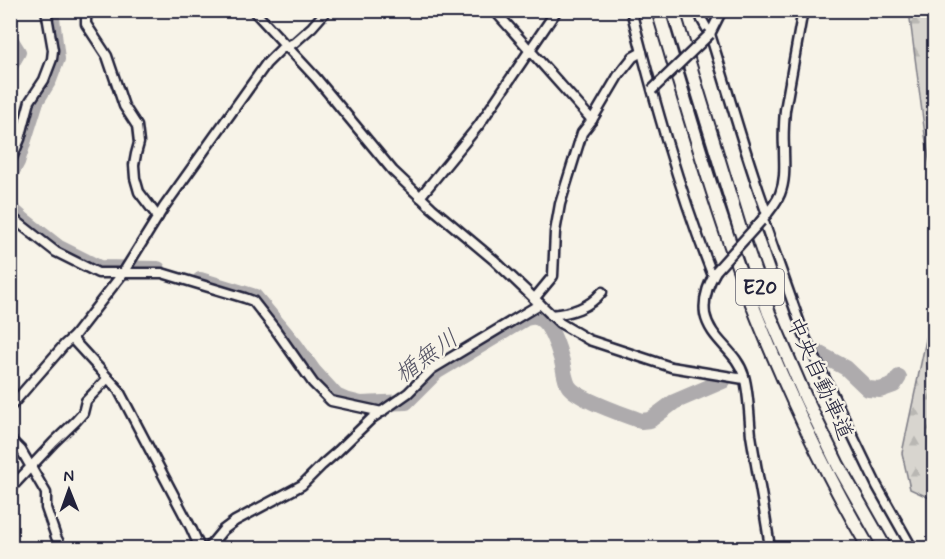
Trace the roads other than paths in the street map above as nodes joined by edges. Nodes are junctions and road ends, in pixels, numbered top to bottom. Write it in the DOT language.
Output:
graph roads {
  1 [pos="46,10"];
  2 [pos="88,10"];
  3 [pos="253,10"];
  4 [pos="327,10"];
  5 [pos="494,10"];
  6 [pos="557,10"];
  7 [pos="631,10"];
  8 [pos="658,10"];
  9 [pos="673,10"];
  10 [pos="699,10"];
  11 [pos="722,10"];
  12 [pos="803,10"];
  13 [pos="710,34"];
  14 [pos="286,46"];
  15 [pos="530,50"];
  16 [pos="642,52"];
  17 [pos="652,90"];
  18 [pos="592,120"];
  19 [pos="10,163"];
  20 [pos="420,197"];
  21 [pos="10,216"];
  22 [pos="158,217"];
  23 [pos="764,218"];
  24 [pos="123,273"];
  25 [pos="714,274"];
  26 [pos="602,291"];
  27 [pos="537,301"];
  28 [pos="551,315"];
  29 [pos="74,336"];
  30 [pos="744,378"];
  31 [pos="107,379"];
  32 [pos="10,406"];
  33 [pos="385,409"];
  34 [pos="10,439"];
  35 [pos="30,468"];
  36 [pos="10,489"];
  37 [pos="62,549"];
  38 [pos="200,549"];
  39 [pos="208,549"];
  40 [pos="770,549"];
  41 [pos="869,549"];
  42 [pos="885,549"];
  43 [pos="912,549"];
  1 -- 19 [label="street"];
  2 -- 22 [label="street"];
  3 -- 14 [label="street"];
  4 -- 14 [label="street"];
  5 -- 15 [label="street"];
  6 -- 15 [label="street"];
  7 -- 16 [label="street"];
  8 -- 41 [label="highway, 中央自動車道 / E20"];
  9 -- 42 [label="highway, 中央自動車道 / E20"];
  10 -- 13 [label="street"];
  11 -- 13 [label="street"];
  12 -- 23 [label="street"];
  13 -- 17 [label="street, bridge"];
  13 -- 23 [label="street"];
  14 -- 20 [label="street"];
  14 -- 22 [label="street"];
  15 -- 18 [label="street"];
  15 -- 20 [label="street"];
  16 -- 17 [label="street"];
  16 -- 18 [label="street"];
  17 -- 25 [label="street"];
  18 -- 27 [label="street"];
  20 -- 27 [label="street"];
  21 -- 24 [label="street"];
  22 -- 24 [label="street"];
  23 -- 25 [label="street, bridge"];
  23 -- 43 [label="street"];
  24 -- 29 [label="street"];
  24 -- 33 [label="street"];
  25 -- 30 [label="street"];
  26 -- 28 [label="street"];
  27 -- 28 [label="street"];
  27 -- 33 [label="street"];
  28 -- 30 [label="street"];
  29 -- 31 [label="street"];
  29 -- 32 [label="street"];
  30 -- 40 [label="street"];
  31 -- 35 [label="street"];
  31 -- 38 [label="street"];
  33 -- 39 [label="street"];
  34 -- 35 [label="street"];
  35 -- 36 [label="street"];
  35 -- 37 [label="street"];
}
